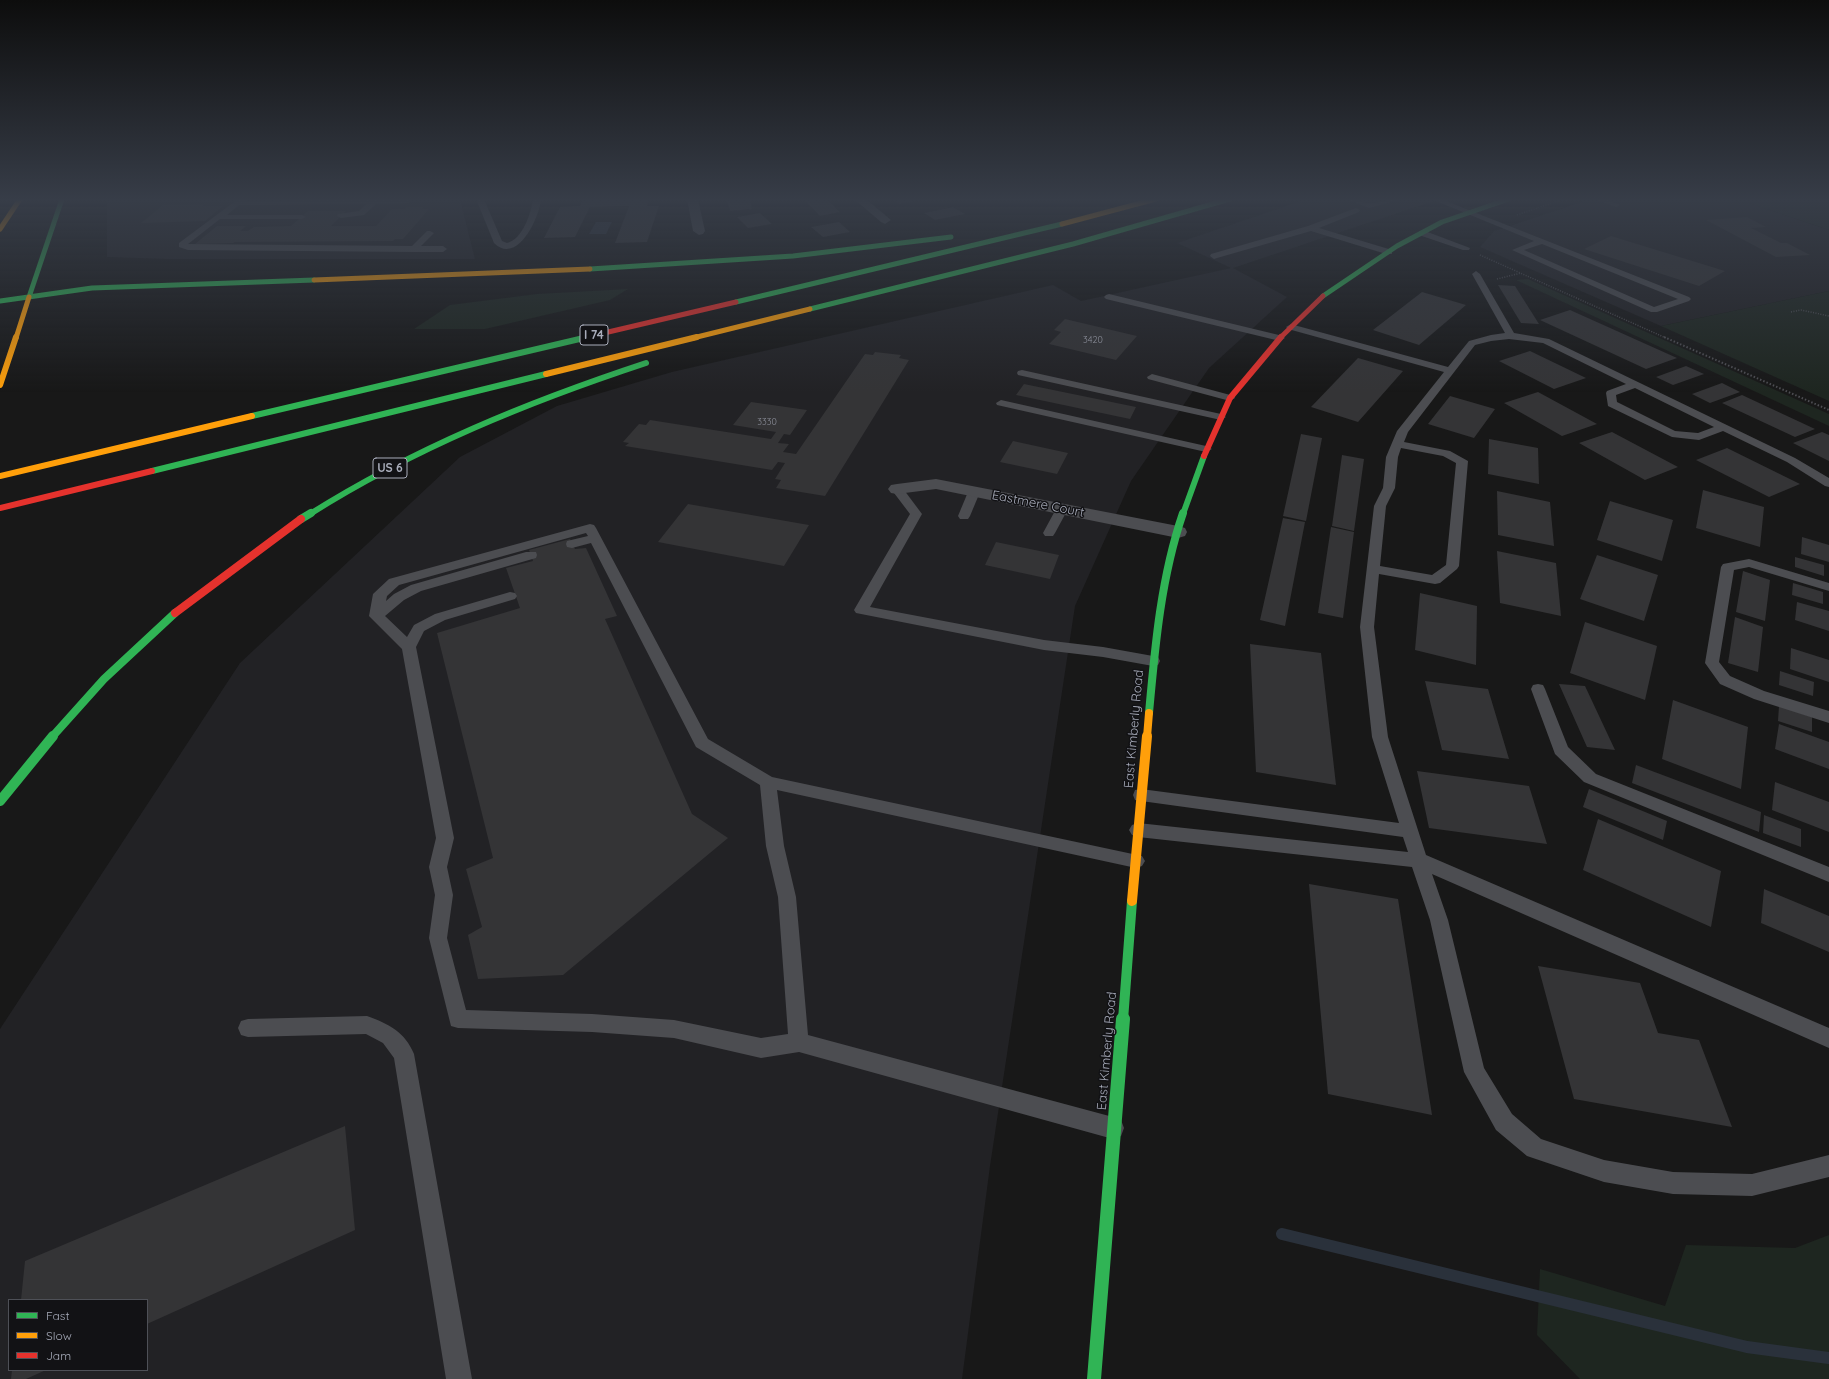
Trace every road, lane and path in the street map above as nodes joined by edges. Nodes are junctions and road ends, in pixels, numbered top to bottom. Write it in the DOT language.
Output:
graph roads {
  1 [pos="40,263"];
  2 [pos="717,263"];
  3 [pos="899,263"];
  4 [pos="995,263"];
  5 [pos="1370,263"];
  6 [pos="1547,263"];
  7 [pos="1596,263"];
  8 [pos="1522,273"];
  9 [pos="1476,274"];
  10 [pos="1482,283"];
  11 [pos="875,293"];
  12 [pos="29,297"];
  13 [pos="1109,297"];
  14 [pos="0,301"];
  15 [pos="1791,312"];
  16 [pos="1829,316"];
  17 [pos="792,323"];
  18 [pos="1294,324"];
  19 [pos="1511,336"];
  20 [pos="1280,338"];
  21 [pos="658,360"];
  22 [pos="1452,369"];
  23 [pos="1022,373"];
  24 [pos="1152,377"];
  25 [pos="1636,384"];
  26 [pos="0,385"];
  27 [pos="1230,398"];
  28 [pos="1001,403"];
  29 [pos="1221,417"];
  30 [pos="1724,427"];
  31 [pos="1398,444"];
  32 [pos="1206,449"];
  33 [pos="0,476"];
  34 [pos="1829,484"];
  35 [pos="897,489"];
  36 [pos="974,492"];
  37 [pos="0,508"];
  38 [pos="1062,509"];
  39 [pos="964,516"];
  40 [pos="1178,532"];
  41 [pos="1049,533"];
  42 [pos="595,538"];
  43 [pos="572,544"];
  44 [pos="531,555"];
  45 [pos="1373,569"];
  46 [pos="1829,587"];
  47 [pos="510,596"];
  48 [pos="376,616"];
  49 [pos="409,647"];
  50 [pos="1153,661"];
  51 [pos="1538,689"];
  52 [pos="1829,717"];
  53 [pos="768,782"];
  54 [pos="1141,795"];
  55 [pos="0,801"];
  56 [pos="1138,830"];
  57 [pos="1410,831"];
  58 [pos="1420,860"];
  59 [pos="1136,861"];
  60 [pos="1829,875"];
  61 [pos="248,1028"];
  62 [pos="1829,1038"];
  63 [pos="799,1042"];
  64 [pos="1113,1128"];
  65 [pos="1829,1166"];
  66 [pos="459,1379"];
  67 [pos="1094,1379"];
  1 -- 12 [label="main road"];
  2 -- 12 [label="main road"];
  3 -- 33 [label="main road, I 74"];
  4 -- 11 [label="main road, I 74"];
  5 -- 18 [label="main road, East Kimberly Road"];
  6 -- 7 [label="lane"];
  8 -- 10 [label="path"];
  9 -- 10 [label="lane"];
  10 -- 19 [label="lane"];
  11 -- 17 [label="main road"];
  11 -- 37 [label="main road, I 74"];
  12 -- 14 [label="main road"];
  12 -- 26 [label="main road"];
  13 -- 20 [label="lane"];
  15 -- 16 [label="path"];
  18 -- 20 [label="main road, East Kimberly Road"];
  18 -- 22 [label="lane"];
  19 -- 22 [label="lane"];
  19 -- 25 [label="lane"];
  20 -- 27 [label="main road, East Kimberly Road"];
  21 -- 55 [label="main road, US 6"];
  22 -- 31 [label="lane"];
  23 -- 29 [label="lane"];
  24 -- 27 [label="lane"];
  25 -- 30 [label="lane"];
  25 -- 30 [label="lane"];
  27 -- 29 [label="main road, East Kimberly Road"];
  28 -- 32 [label="lane"];
  29 -- 32 [label="main road, East Kimberly Road"];
  30 -- 34 [label="lane"];
  31 -- 45 [label="lane"];
  31 -- 45 [label="lane"];
  32 -- 40 [label="main road, East Kimberly Road"];
  35 -- 36 [label="street, Eastmere Court"];
  35 -- 50 [label="lane"];
  36 -- 38 [label="street, Eastmere Court"];
  36 -- 39 [label="lane"];
  38 -- 40 [label="street, Eastmere Court"];
  38 -- 41 [label="lane"];
  40 -- 50 [label="main road, East Kimberly Road"];
  42 -- 43 [label="lane"];
  42 -- 48 [label="lane"];
  42 -- 53 [label="lane"];
  44 -- 48 [label="lane"];
  45 -- 57 [label="lane"];
  46 -- 52 [label="lane"];
  47 -- 49 [label="lane"];
  48 -- 49 [label="lane"];
  49 -- 63 [label="lane"];
  50 -- 54 [label="main road, East Kimberly Road"];
  51 -- 60 [label="lane"];
  53 -- 59 [label="lane"];
  53 -- 63 [label="lane"];
  54 -- 56 [label="main road, East Kimberly Road"];
  54 -- 57 [label="lane"];
  56 -- 58 [label="lane"];
  56 -- 59 [label="main road, East Kimberly Road"];
  57 -- 58 [label="lane"];
  58 -- 62 [label="lane"];
  58 -- 65 [label="lane"];
  59 -- 64 [label="main road, East Kimberly Road"];
  61 -- 66 [label="lane"];
  63 -- 64 [label="lane"];
  64 -- 67 [label="main road, East Kimberly Road"];
}
